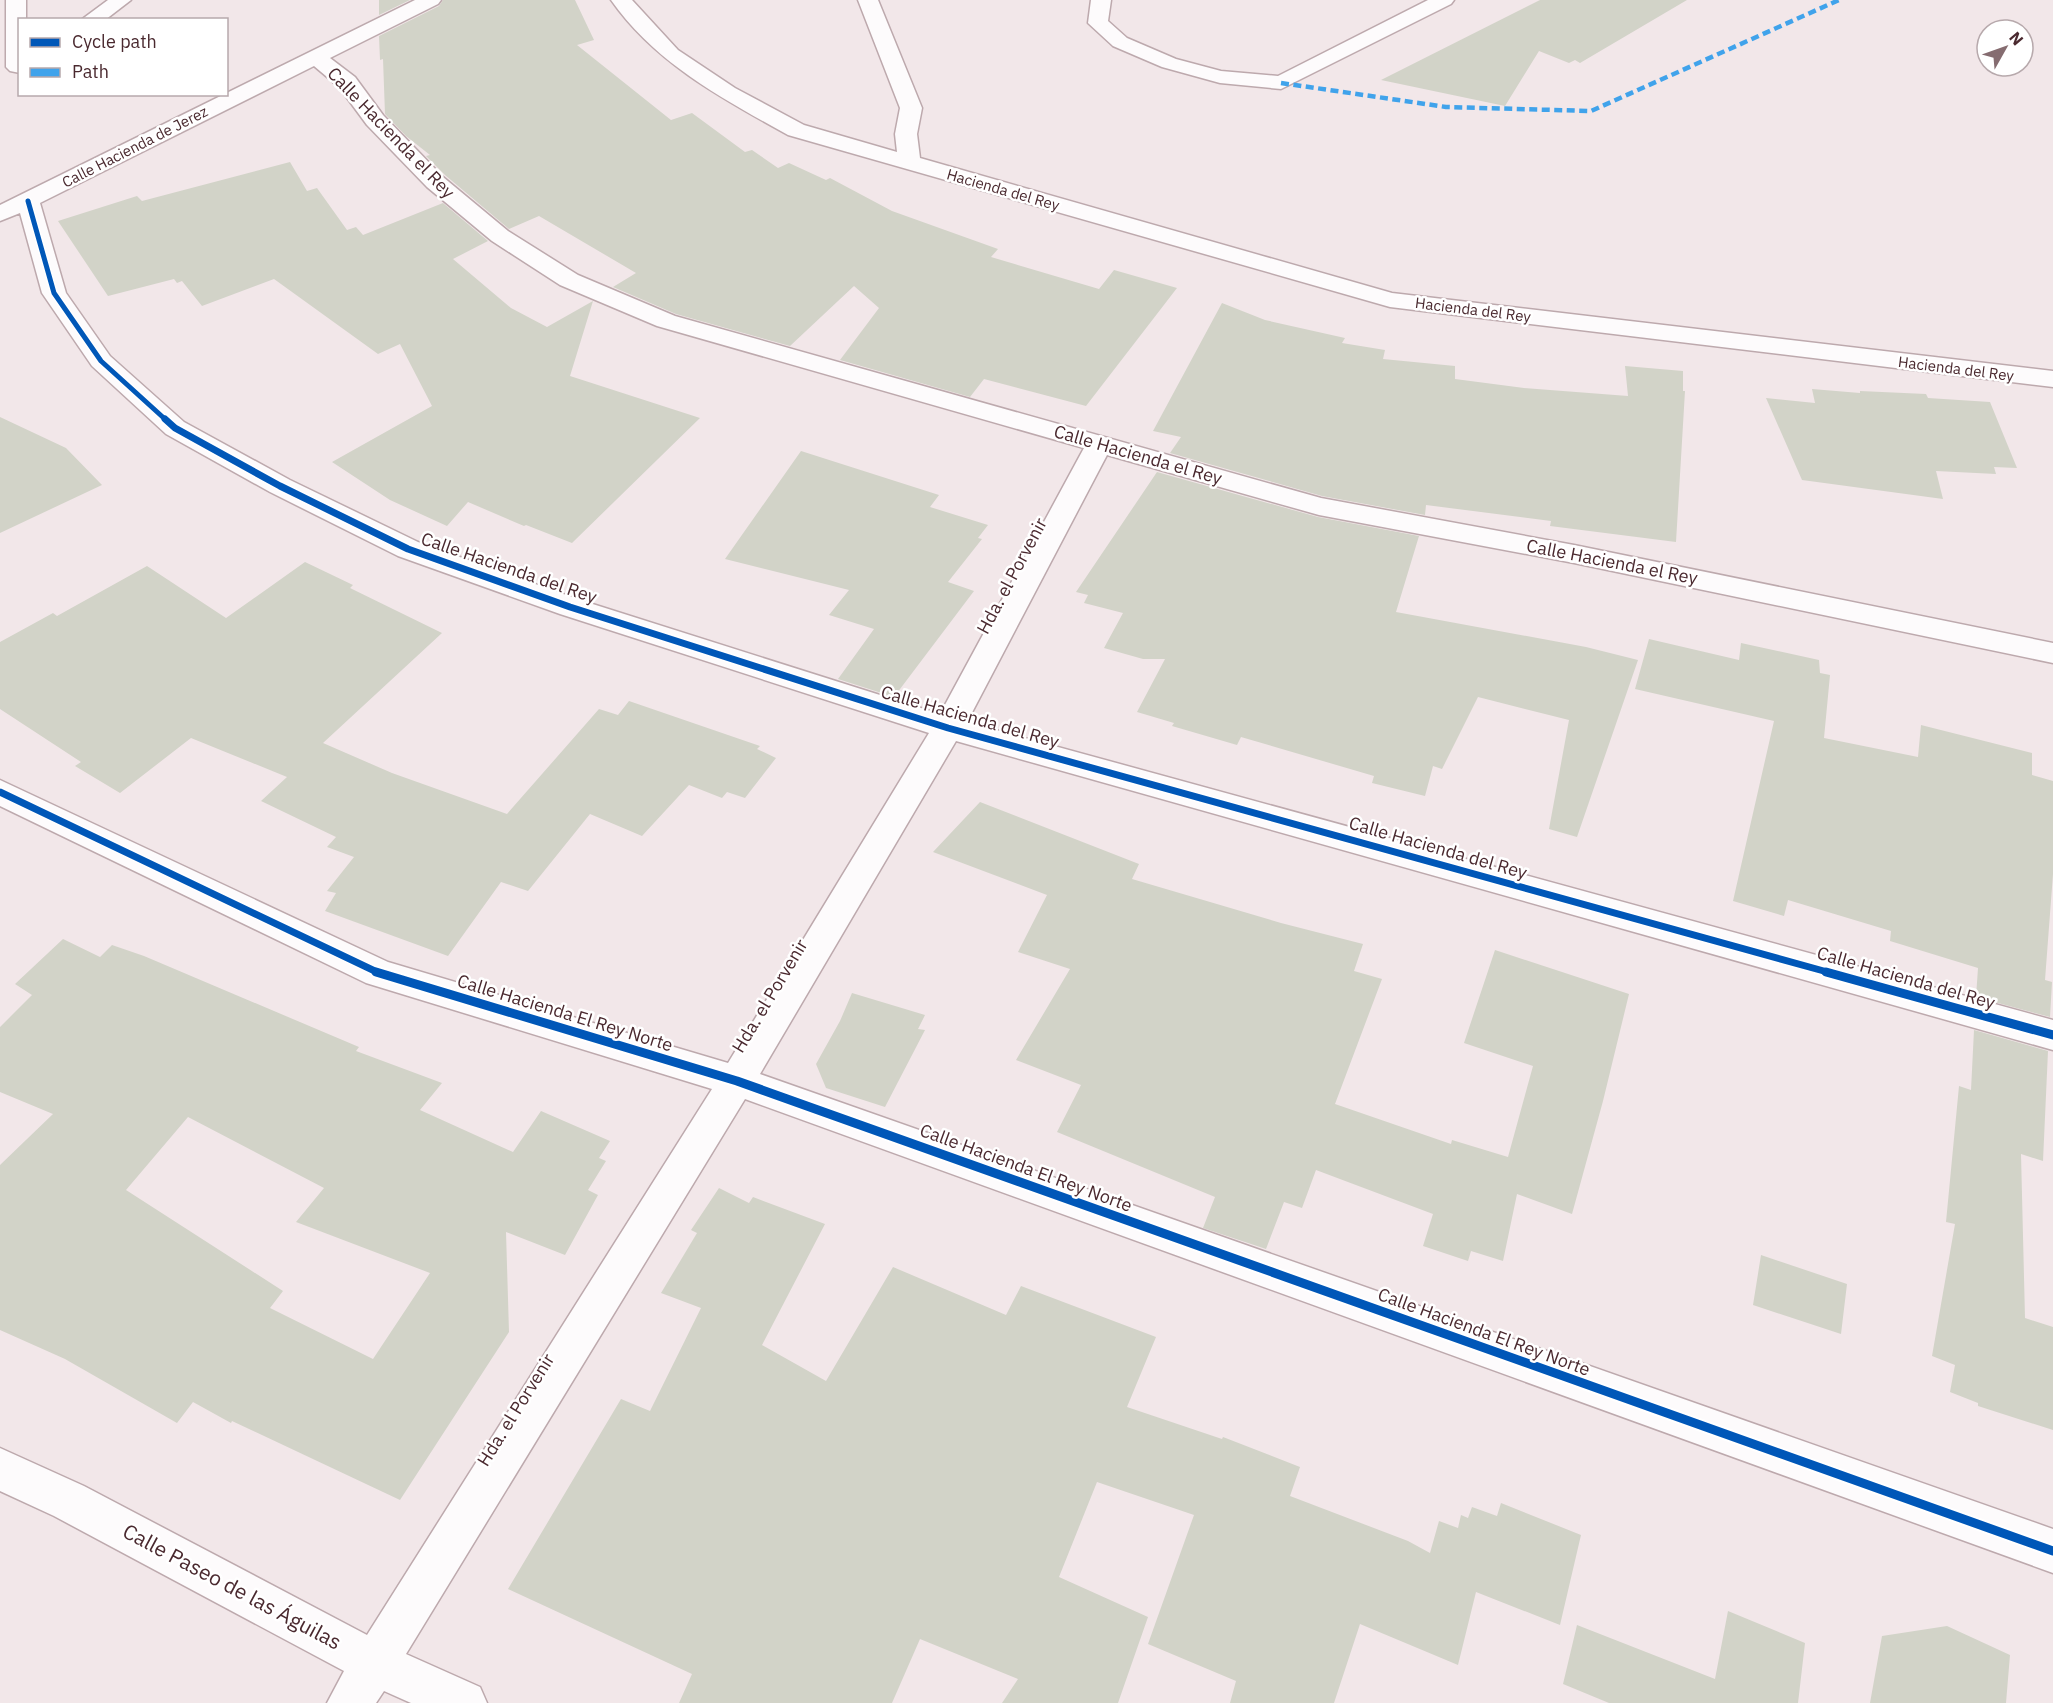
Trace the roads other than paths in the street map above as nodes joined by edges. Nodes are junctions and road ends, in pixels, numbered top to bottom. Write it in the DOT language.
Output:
graph roads {
  1 [pos="16,0"];
  2 [pos="121,0"];
  3 [pos="431,0"];
  4 [pos="621,0"];
  5 [pos="868,0"];
  6 [pos="1101,0"];
  7 [pos="1444,0"];
  8 [pos="94,18"];
  9 [pos="315,57"];
  10 [pos="12,70"];
  11 [pos="909,164"];
  12 [pos="28,201"];
  13 [pos="0,214"];
  14 [pos="2053,379"];
  15 [pos="1099,445"];
  16 [pos="2053,653"];
  17 [pos="948,728"];
  18 [pos="0,792"];
  19 [pos="2053,1035"];
  20 [pos="737,1081"];
  21 [pos="0,1468"];
  22 [pos="2053,1551"];
  23 [pos="376,1664"];
  24 [pos="350,1703"];
  25 [pos="465,1703"];
  1 -- 10 [label="street"];
  2 -- 8 [label="street"];
  3 -- 9 [label="street, Calle Hacienda de Jerez"];
  4 -- 11 [label="street, Hacienda del Rey"];
  5 -- 11 [label="street"];
  6 -- 7 [label="street"];
  9 -- 12 [label="street, Calle Hacienda de Jerez"];
  9 -- 15 [label="street, Calle Hacienda el Rey"];
  11 -- 14 [label="street, Hacienda del Rey"];
  12 -- 13 [label="street, Calle Hacienda de Jerez"];
  12 -- 17 [label="street, Calle Hacienda del Rey"];
  15 -- 16 [label="street, Calle Hacienda el Rey"];
  15 -- 17 [label="street, Hda. el Porvenir"];
  17 -- 19 [label="street, Calle Hacienda del Rey"];
  17 -- 20 [label="street, Hda. el Porvenir"];
  18 -- 20 [label="street, Calle Hacienda El Rey Norte"];
  20 -- 22 [label="street, Calle Hacienda El Rey Norte"];
  20 -- 23 [label="street, Hda. el Porvenir"];
  21 -- 23 [label="street, Calle Paseo de las Águilas"];
  23 -- 24 [label="street, Hda. el Porvenir"];
  23 -- 25 [label="street, Calle Paseo de las Águilas"];
}
